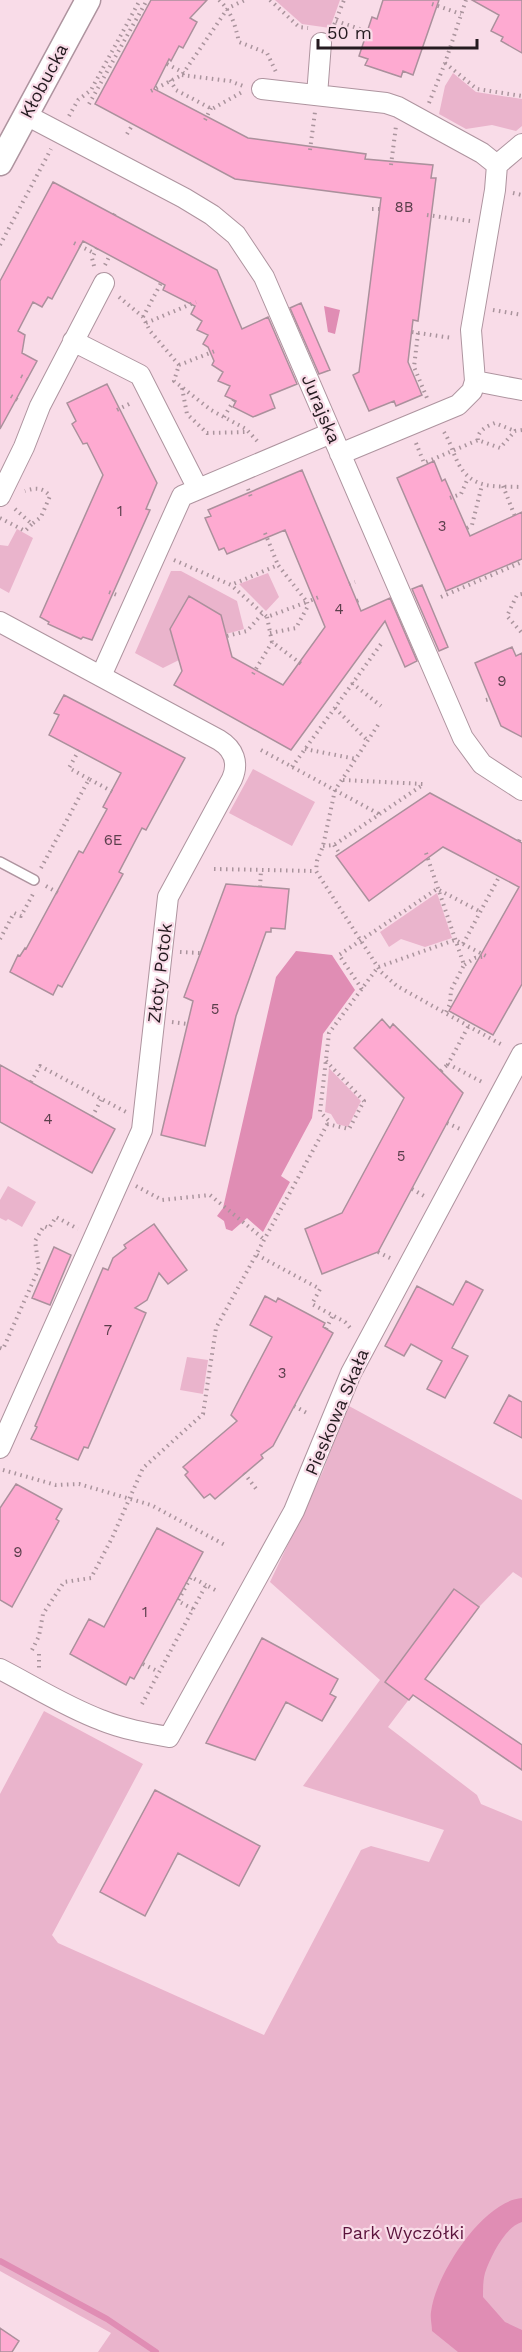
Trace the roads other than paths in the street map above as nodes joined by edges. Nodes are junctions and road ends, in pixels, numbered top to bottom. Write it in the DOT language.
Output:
graph roads {
  1 [pos="88,0"];
  2 [pos="322,36"];
  3 [pos="268,90"];
  4 [pos="317,95"];
  5 [pos="26,115"];
  6 [pos="522,144"];
  7 [pos="0,163"];
  8 [pos="497,165"];
  9 [pos="104,284"];
  10 [pos="73,341"];
  11 [pos="475,381"];
  12 [pos="522,390"];
  13 [pos="331,433"];
  14 [pos="340,454"];
  15 [pos="198,489"];
  16 [pos="8,497"];
  17 [pos="0,622"];
  18 [pos="101,676"];
  19 [pos="522,790"];
  20 [pos="0,862"];
  21 [pos="34,880"];
  22 [pos="513,1050"];
  23 [pos="0,1448"];
  24 [pos="0,1669"];
  1 -- 5 [label="street, Kłobucka"];
  2 -- 4 [label="street"];
  3 -- 4 [label="street"];
  4 -- 8 [label="street"];
  5 -- 7 [label="street, Kłobucka"];
  5 -- 13 [label="street, Jurajska"];
  6 -- 8 [label="street"];
  8 -- 11 [label="street"];
  9 -- 10 [label="street"];
  10 -- 15 [label="street"];
  10 -- 16 [label="street"];
  11 -- 12 [label="street"];
  11 -- 14 [label="street"];
  13 -- 14 [label="street, Jurajska"];
  13 -- 15 [label="street"];
  14 -- 19 [label="street, Jurajska"];
  15 -- 18 [label="street"];
  17 -- 18 [label="street, Złoty Potok"];
  18 -- 23 [label="street, Złoty Potok"];
  20 -- 21 [label="lane"];
  22 -- 24 [label="street, Pieskowa Skała"];
}
